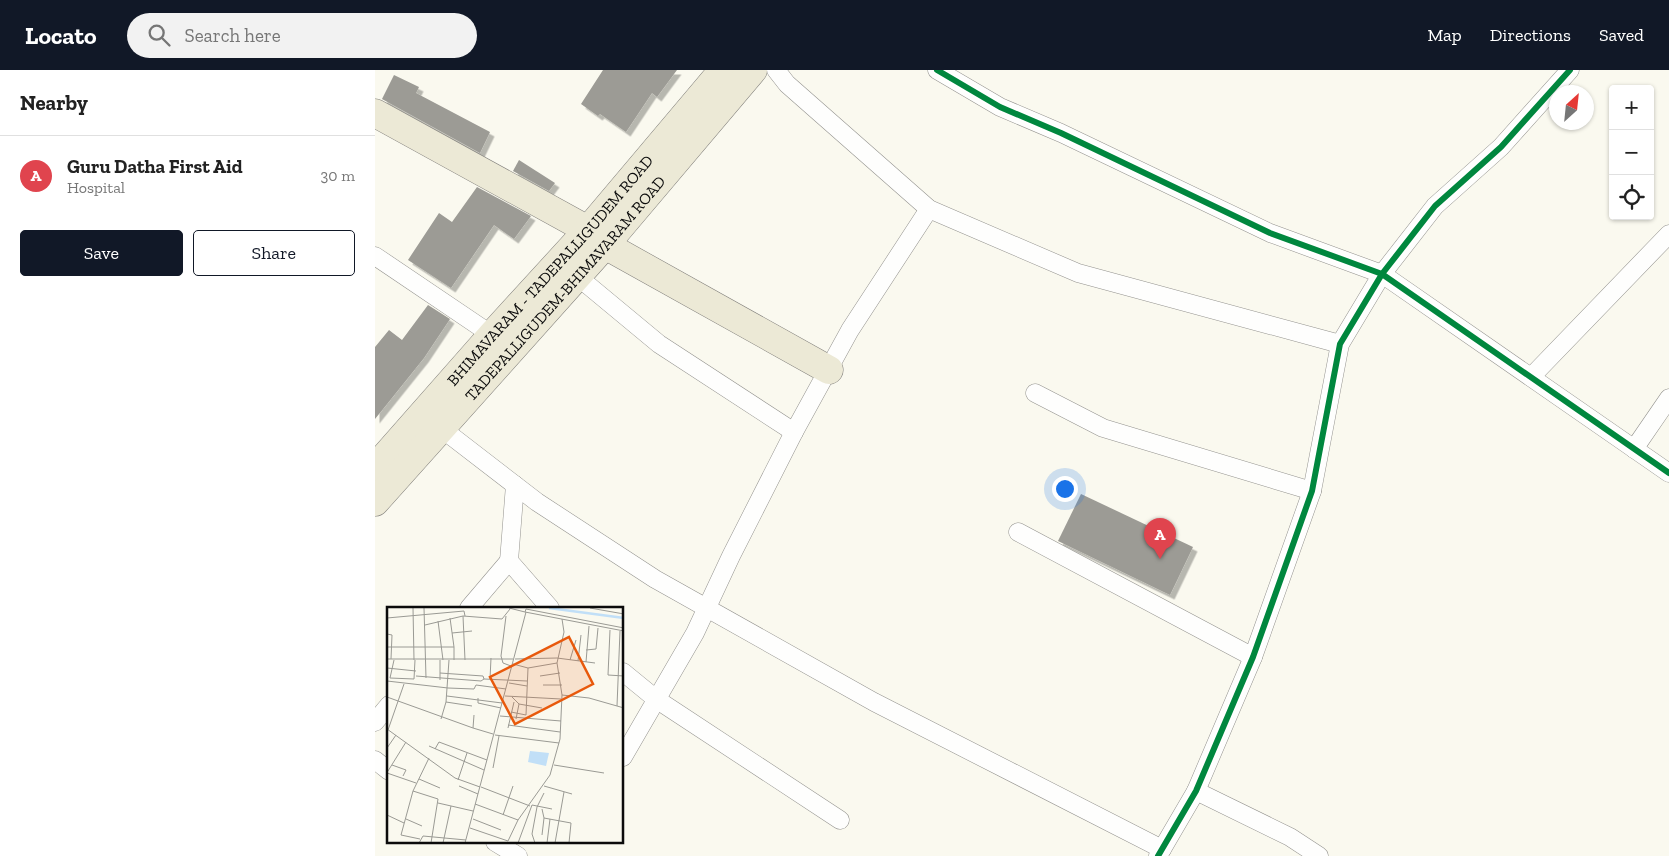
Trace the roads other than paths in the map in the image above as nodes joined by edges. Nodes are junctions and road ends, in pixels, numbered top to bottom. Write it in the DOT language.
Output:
graph roads {
  1 [pos="776,70"];
  2 [pos="937,70"];
  3 [pos="1570,70"];
  4 [pos="736,73"];
  5 [pos="375,113"];
  6 [pos="929,209"];
  7 [pos="1669,234"];
  8 [pos="596,238"];
  9 [pos="375,256"];
  10 [pos="1382,274"];
  11 [pos="577,276"];
  12 [pos="542,298"];
  13 [pos="492,336"];
  14 [pos="1340,344"];
  15 [pos="829,370"];
  16 [pos="1531,377"];
  17 [pos="1035,393"];
  18 [pos="1669,398"];
  19 [pos="441,428"];
  20 [pos="794,432"];
  21 [pos="1634,449"];
  22 [pos="375,468"];
  23 [pos="1669,473"];
  24 [pos="515,485"];
  25 [pos="1312,491"];
  26 [pos="375,502"];
  27 [pos="1019,532"];
  28 [pos="509,561"];
  29 [pos="470,607"];
  30 [pos="549,607"];
  31 [pos="707,608"];
  32 [pos="1253,657"];
  33 [pos="624,673"];
  34 [pos="656,699"];
  35 [pos="387,707"];
  36 [pos="375,722"];
  37 [pos="624,755"];
  38 [pos="375,760"];
  39 [pos="387,769"];
  40 [pos="1196,791"];
  41 [pos="840,820"];
  42 [pos="498,844"];
  43 [pos="1160,853"];
  44 [pos="518,856"];
  45 [pos="1319,856"];
  1 -- 6 [label="street"];
  2 -- 10 [label="street"];
  3 -- 10 [label="street"];
  4 -- 8 [label="main road, TADEPALLIGUDEM-BHIMAVARAM ROAD"];
  5 -- 8 [label="main road"];
  6 -- 14 [label="street"];
  6 -- 15 [label="street"];
  7 -- 16 [label="street"];
  8 -- 11 [label="main road, TADEPALLIGUDEM-BHIMAVARAM ROAD"];
  8 -- 12 [label="main road, BHIMAVARAM - TADEPALLIGUDEM ROAD"];
  8 -- 15 [label="main road"];
  9 -- 13 [label="street"];
  10 -- 14 [label="street"];
  10 -- 16 [label="street"];
  11 -- 12 [label="main road, TADEPALLIGUDEM-BHIMAVARAM ROAD"];
  11 -- 20 [label="street"];
  12 -- 13 [label="main road, BHIMAVARAM - TADEPALLIGUDEM ROAD"];
  12 -- 19 [label="main road, TADEPALLIGUDEM-BHIMAVARAM ROAD"];
  13 -- 22 [label="main road, BHIMAVARAM - TADEPALLIGUDEM ROAD"];
  14 -- 25 [label="street"];
  15 -- 20 [label="street"];
  16 -- 21 [label="street"];
  17 -- 25 [label="street"];
  18 -- 21 [label="street"];
  19 -- 24 [label="street"];
  19 -- 26 [label="main road, TADEPALLIGUDEM-BHIMAVARAM ROAD"];
  20 -- 31 [label="street"];
  21 -- 23 [label="street"];
  24 -- 28 [label="street"];
  24 -- 31 [label="street"];
  25 -- 32 [label="street"];
  27 -- 32 [label="street"];
  28 -- 29 [label="street"];
  28 -- 30 [label="street"];
  31 -- 34 [label="street"];
  31 -- 43 [label="street"];
  32 -- 40 [label="street"];
  33 -- 34 [label="street"];
  34 -- 37 [label="street"];
  34 -- 41 [label="street"];
  35 -- 36 [label="street"];
  38 -- 39 [label="street"];
  40 -- 43 [label="street"];
  40 -- 45 [label="street"];
  42 -- 44 [label="street"];
}
